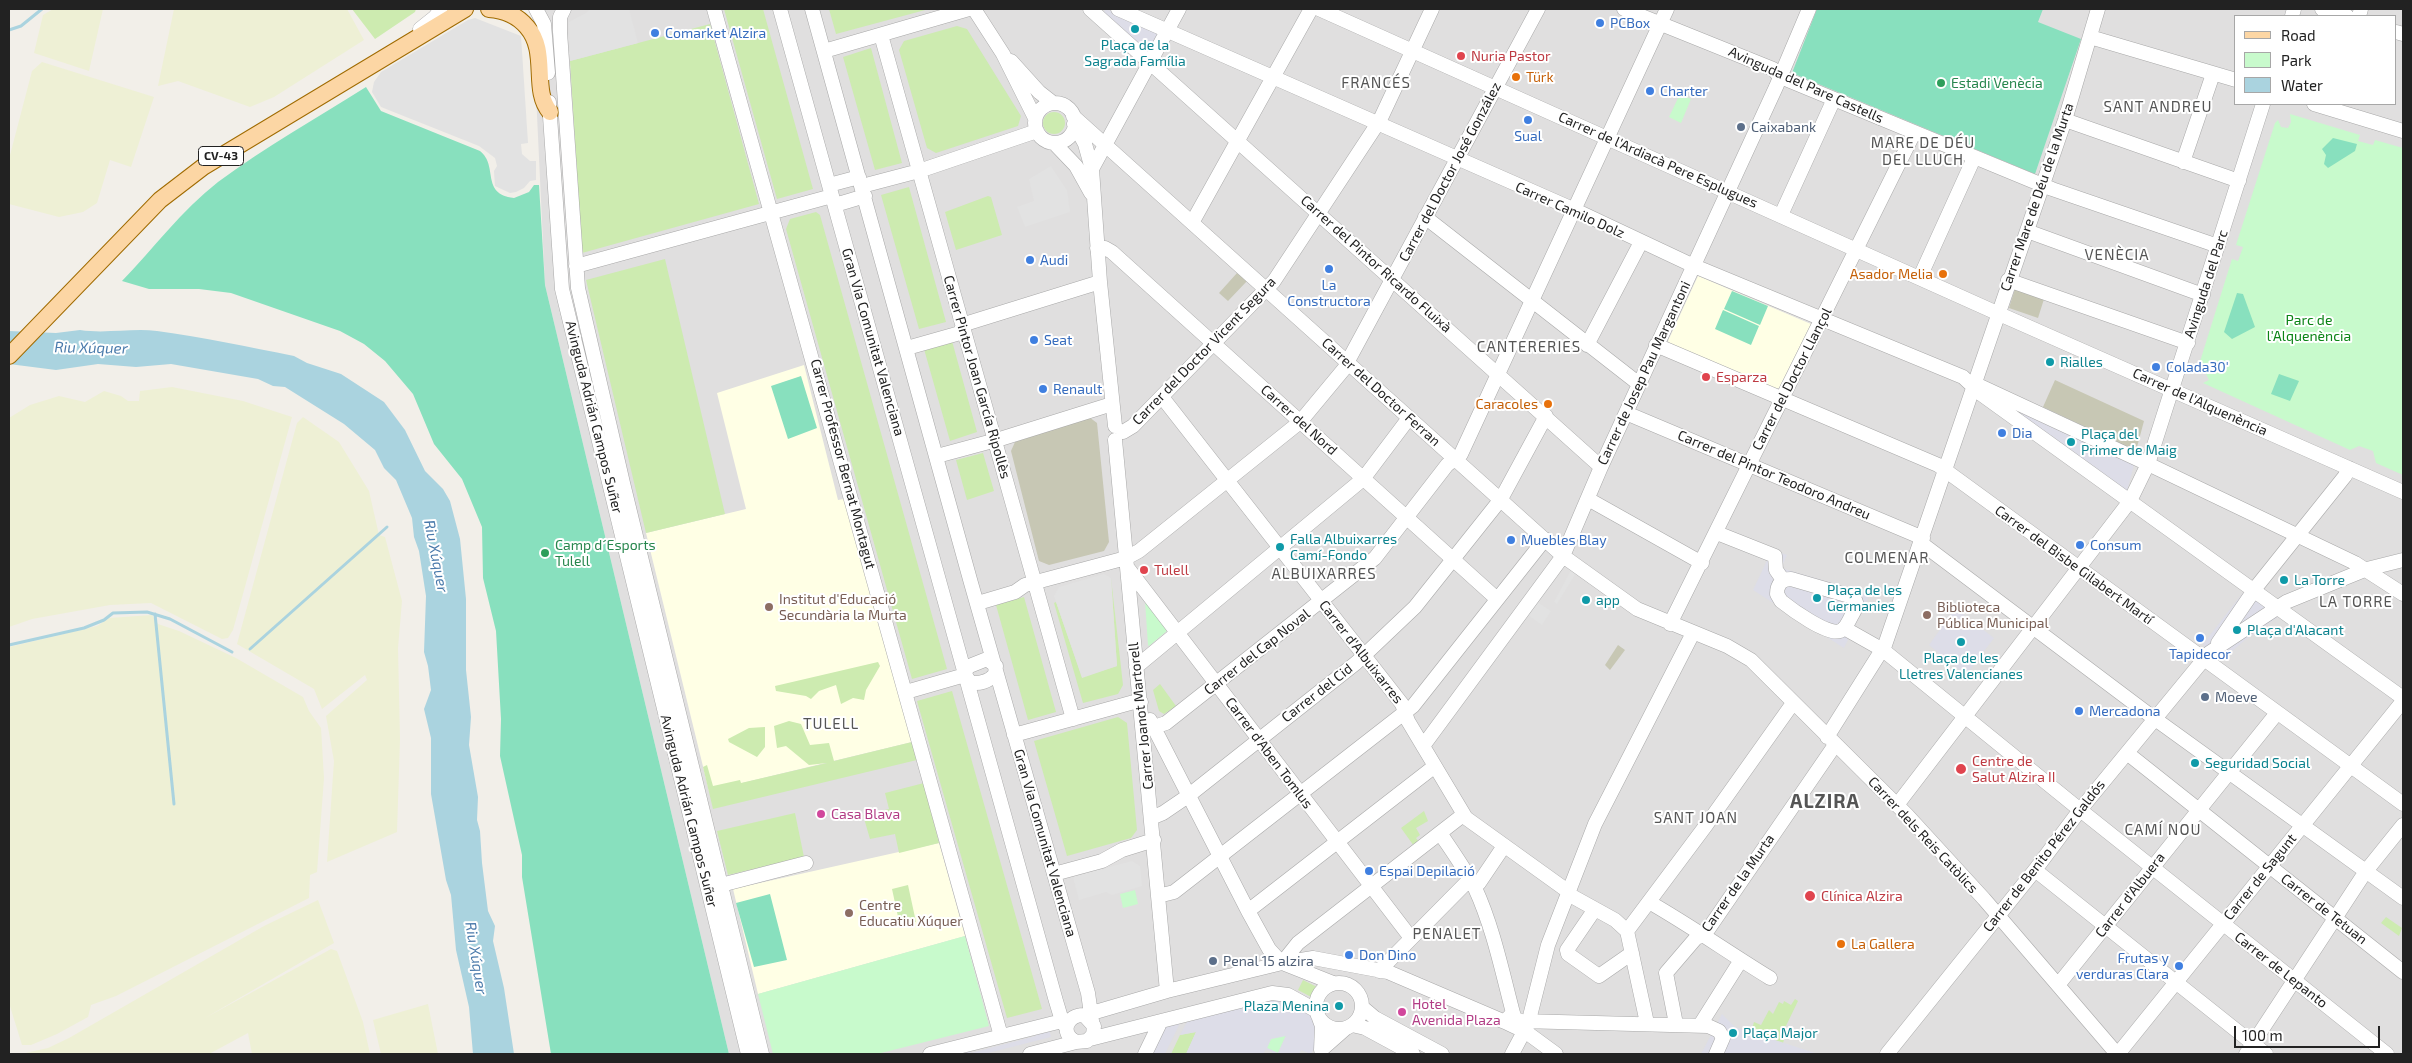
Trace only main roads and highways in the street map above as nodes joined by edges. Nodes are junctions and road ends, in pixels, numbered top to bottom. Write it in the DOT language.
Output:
graph roads {
  1 [pos="488,9"];
  2 [pos="463,10"];
  3 [pos="389,54"];
  4 [pos="550,112"];
  5 [pos="9,356"];
  1 -- 3 [label="main road"];
  1 -- 4 [label="main road"];
  2 -- 3 [label="main road, CV-43"];
  3 -- 5 [label="main road, CV-43"];
}
